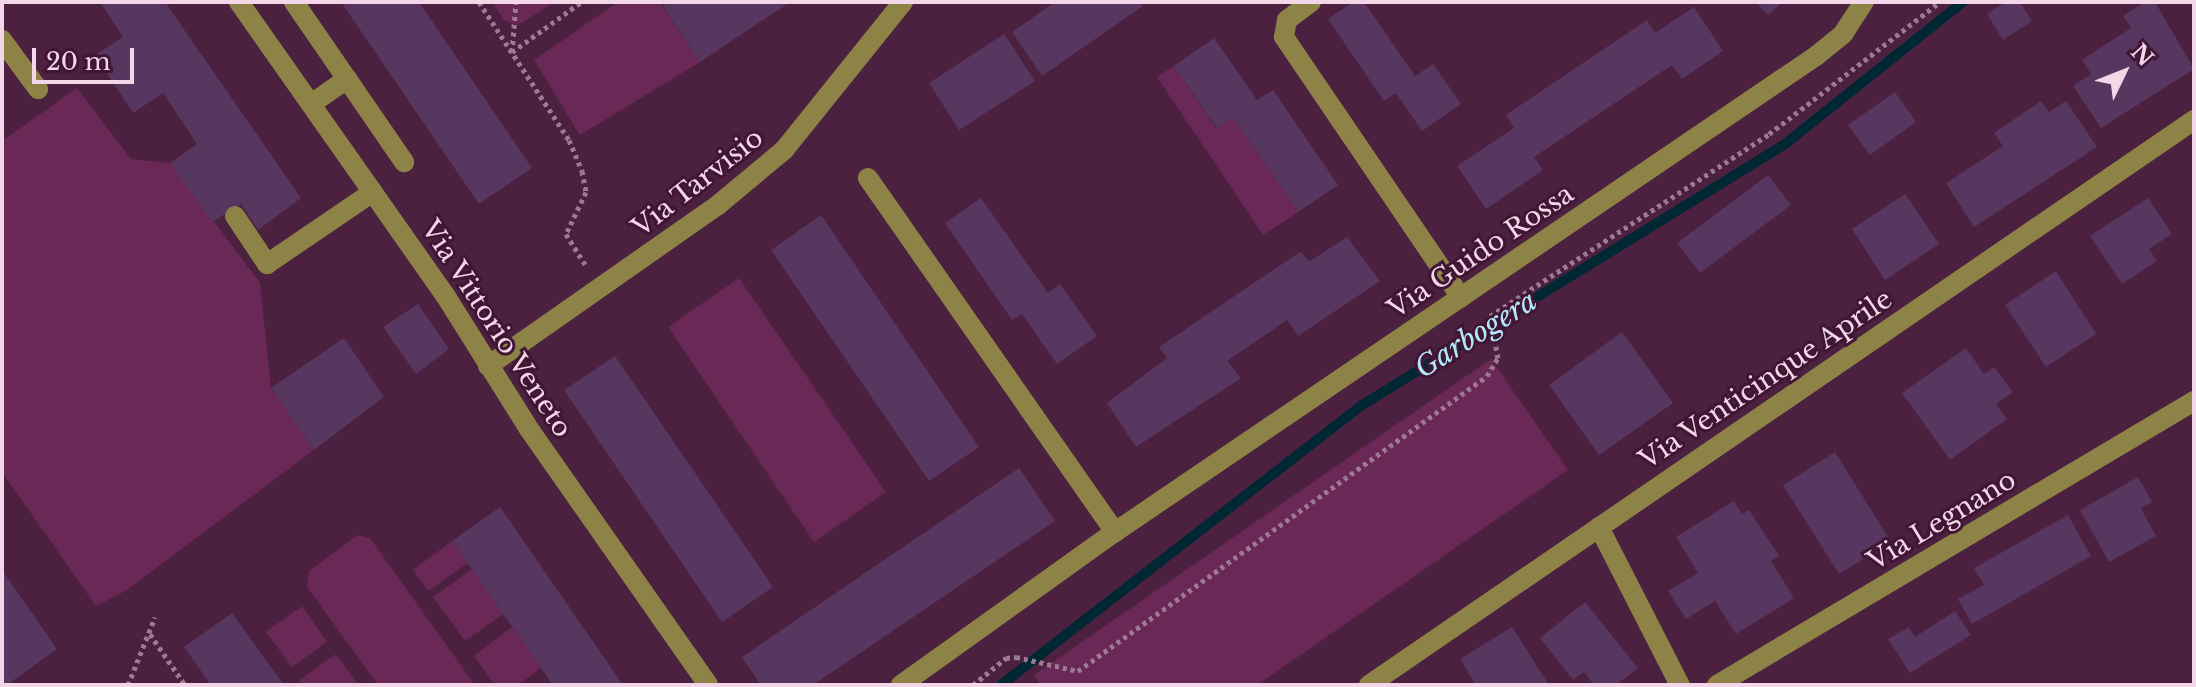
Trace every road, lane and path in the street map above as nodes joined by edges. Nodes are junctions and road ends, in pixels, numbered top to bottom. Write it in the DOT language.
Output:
graph roads {
  1 [pos="239,2"];
  2 [pos="294,2"];
  3 [pos="479,2"];
  4 [pos="516,2"];
  5 [pos="581,2"];
  6 [pos="903,2"];
  7 [pos="1311,2"];
  8 [pos="1864,2"];
  9 [pos="1940,2"];
  10 [pos="2,40"];
  11 [pos="512,52"];
  12 [pos="347,79"];
  13 [pos="38,89"];
  14 [pos="311,104"];
  15 [pos="2194,120"];
  16 [pos="404,162"];
  17 [pos="868,178"];
  18 [pos="373,192"];
  19 [pos="235,216"];
  20 [pos="599,258"];
  21 [pos="586,267"];
  22 [pos="575,275"];
  23 [pos="1461,297"];
  24 [pos="488,366"];
  25 [pos="2194,401"];
  26 [pos="1599,527"];
  27 [pos="1115,532"];
  28 [pos="155,617"];
  29 [pos="149,633"];
  30 [pos="60,685"];
  31 [pos="67,685"];
  32 [pos="128,685"];
  33 [pos="185,685"];
  34 [pos="708,685"];
  35 [pos="901,685"];
  36 [pos="973,685"];
  37 [pos="1369,685"];
  38 [pos="1680,685"];
  39 [pos="1717,685"];
  1 -- 14 [label="street, Via Vittorio Veneto"];
  2 -- 12 [label="street"];
  3 -- 11 [label="path"];
  4 -- 11 [label="path"];
  5 -- 11 [label="path"];
  6 -- 24 [label="street, Via Tarvisio"];
  7 -- 23 [label="street"];
  8 -- 23 [label="street, Via Guido Rossa"];
  9 -- 36 [label="path"];
  10 -- 13 [label="street"];
  11 -- 21 [label="path"];
  12 -- 14 [label="street"];
  12 -- 16 [label="street"];
  14 -- 18 [label="street, Via Vittorio Veneto"];
  15 -- 26 [label="street, Via Venticinque Aprile"];
  17 -- 27 [label="street"];
  18 -- 19 [label="street"];
  18 -- 24 [label="street, Via Vittorio Veneto"];
  20 -- 21 [label="path"];
  21 -- 22 [label="path"];
  23 -- 27 [label="street, Via Guido Rossa"];
  24 -- 34 [label="street, Via Vittorio Veneto"];
  25 -- 39 [label="street, Via Legnano"];
  26 -- 37 [label="street, Via Venticinque Aprile"];
  26 -- 38 [label="street"];
  27 -- 35 [label="street, Via Guido Rossa"];
  28 -- 29 [label="path"];
  29 -- 32 [label="path"];
  29 -- 33 [label="path"];
  30 -- 31 [label="path"];
}
